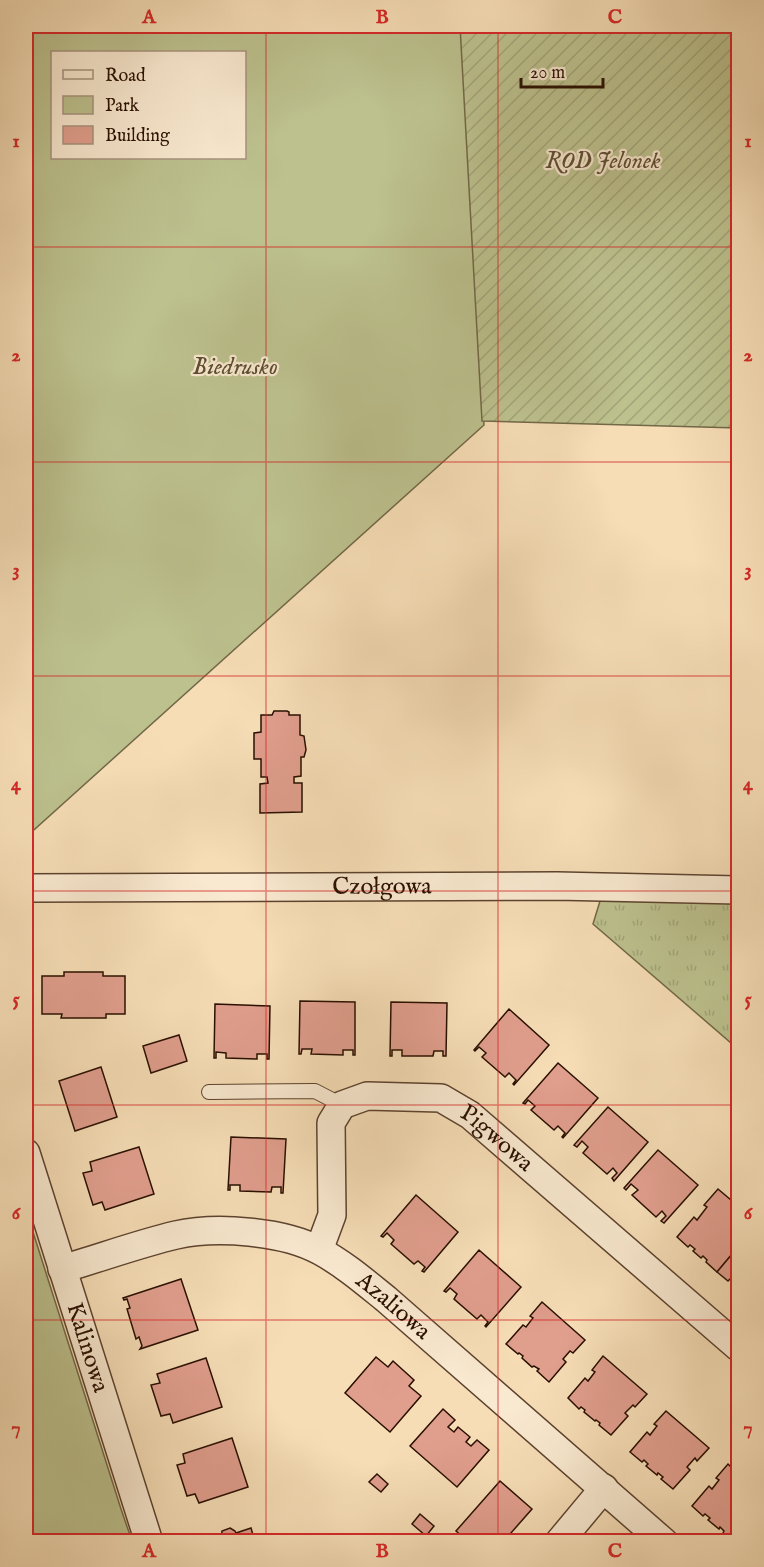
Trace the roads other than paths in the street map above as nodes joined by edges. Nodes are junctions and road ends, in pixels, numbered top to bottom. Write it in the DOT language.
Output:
graph roads {
  1 [pos="26,888"];
  2 [pos="738,890"];
  3 [pos="209,1092"];
  4 [pos="342,1105"];
  5 [pos="26,1153"];
  6 [pos="319,1250"];
  7 [pos="62,1269"];
  8 [pos="738,1347"];
  9 [pos="604,1488"];
  10 [pos="149,1542"];
  11 [pos="559,1542"];
  12 [pos="664,1542"];
  1 -- 2 [label="street, Czołgowa"];
  3 -- 4 [label="lane"];
  4 -- 6 [label="street"];
  4 -- 8 [label="street, Pigwowa"];
  5 -- 7 [label="street, Kalinowa"];
  6 -- 7 [label="street, Azaliowa"];
  6 -- 9 [label="street, Azaliowa"];
  7 -- 10 [label="street, Kalinowa"];
  9 -- 11 [label="street"];
  9 -- 12 [label="street, Azaliowa"];
}
